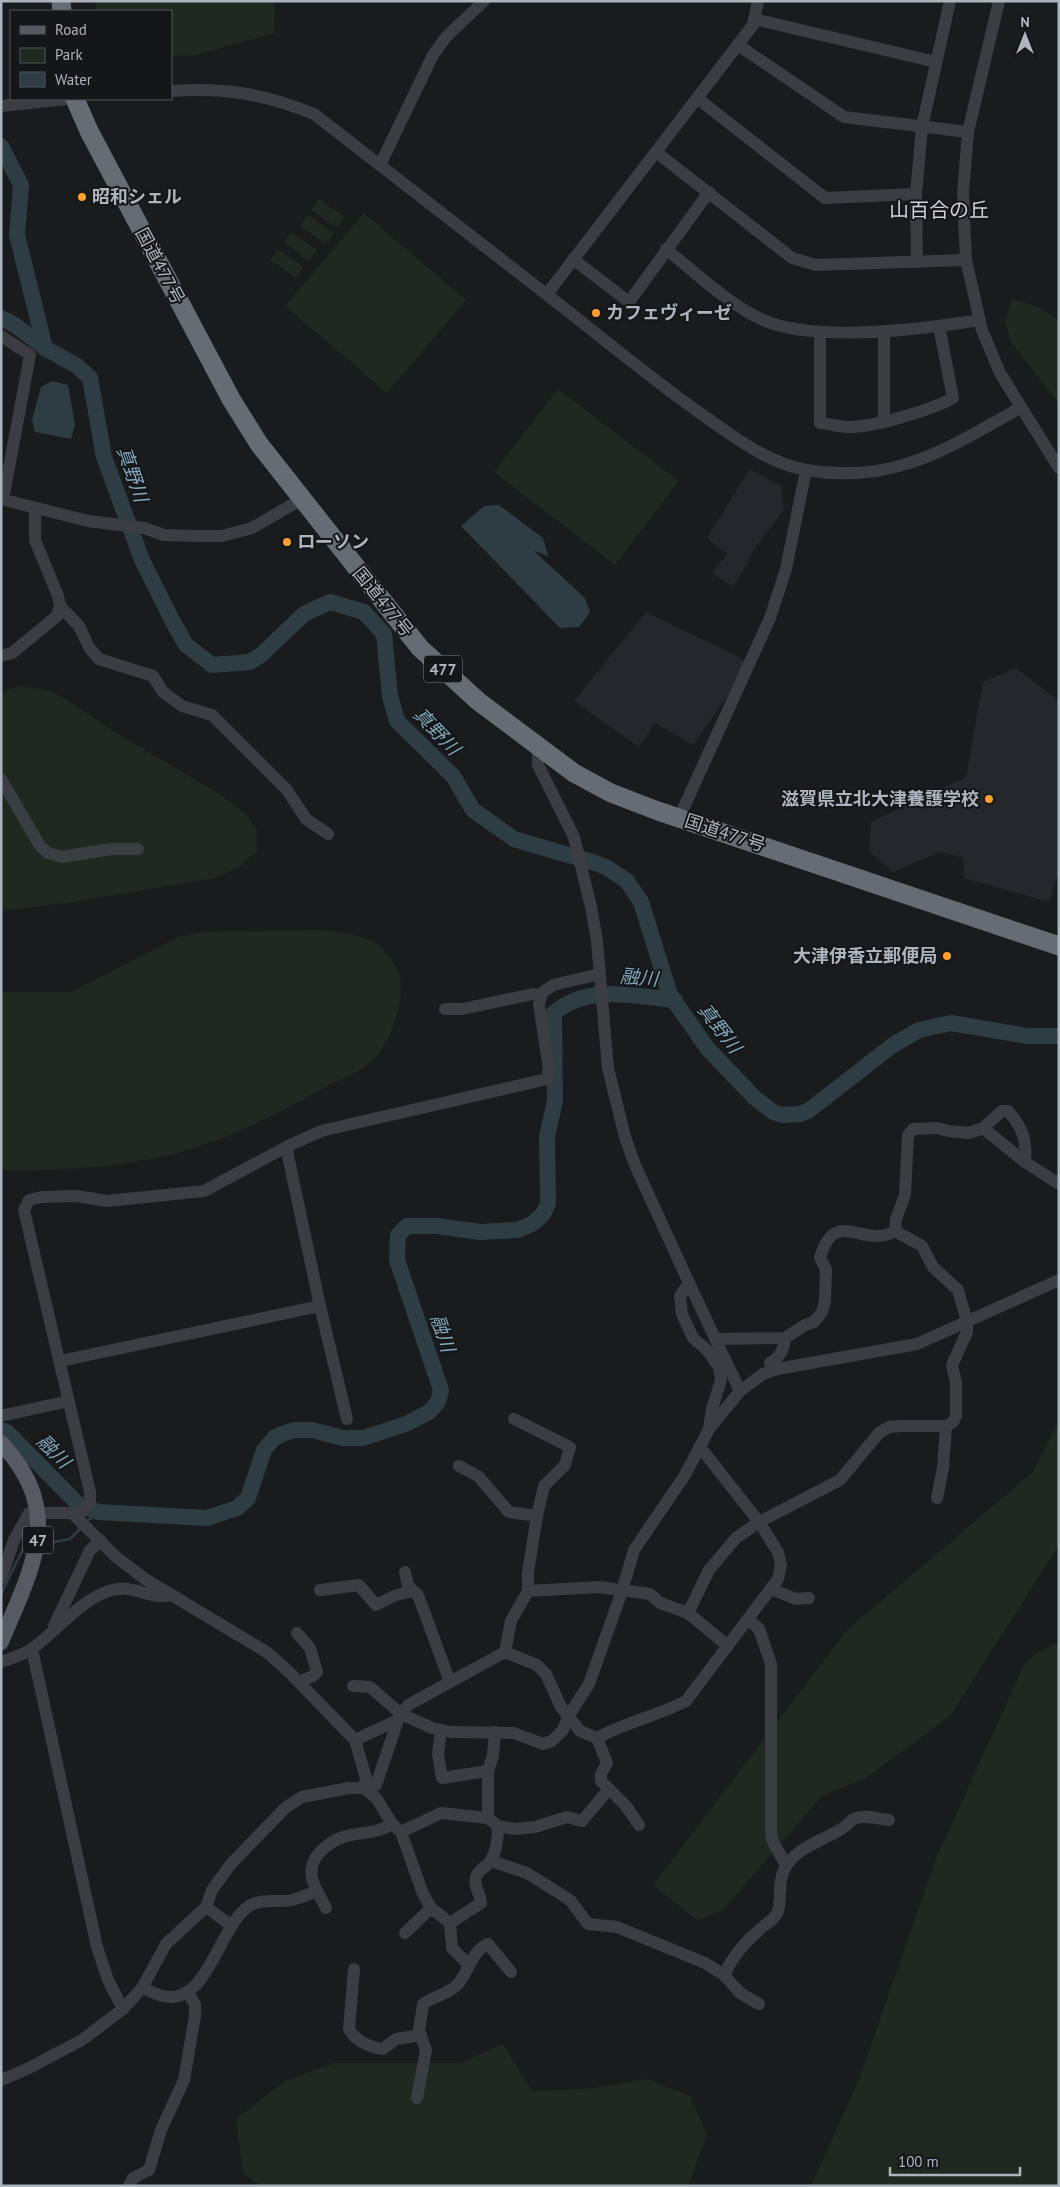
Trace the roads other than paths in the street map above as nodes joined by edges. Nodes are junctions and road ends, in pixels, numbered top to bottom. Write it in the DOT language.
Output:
graph roads {
  1 [pos="484,1"];
  2 [pos="758,1"];
  3 [pos="950,1"];
  4 [pos="999,1"];
  5 [pos="754,19"];
  6 [pos="738,45"];
  7 [pos="936,62"];
  8 [pos="172,91"];
  9 [pos="697,98"];
  10 [pos="58,100"];
  11 [pos="74,100"];
  12 [pos="1,106"];
  13 [pos="922,127"];
  14 [pos="968,132"];
  15 [pos="656,152"];
  16 [pos="380,165"];
  17 [pos="709,192"];
  18 [pos="916,194"];
  19 [pos="666,249"];
  20 [pos="573,259"];
  21 [pos="966,260"];
  22 [pos="917,262"];
  23 [pos="547,294"];
  24 [pos="980,320"];
  25 [pos="939,326"];
  26 [pos="884,331"];
  27 [pos="820,332"];
  28 [pos="1,336"];
  29 [pos="1020,408"];
  30 [pos="884,421"];
  31 [pos="1059,468"];
  32 [pos="806,470"];
  33 [pos="302,499"];
  34 [pos="2,500"];
  35 [pos="35,508"];
  36 [pos="60,606"];
  37 [pos="1,656"];
  38 [pos="538,748"];
  39 [pos="1,779"];
  40 [pos="679,818"];
  41 [pos="328,834"];
  42 [pos="138,849"];
  43 [pos="1059,946"];
  44 [pos="600,974"];
  45 [pos="541,996"];
  46 [pos="445,1009"];
  47 [pos="982,1128"];
  48 [pos="288,1146"];
  49 [pos="1024,1162"];
  50 [pos="1059,1184"];
  51 [pos="896,1232"];
  52 [pos="1059,1280"];
  53 [pos="689,1284"];
  54 [pos="320,1306"];
  55 [pos="967,1322"];
  56 [pos="785,1338"];
  57 [pos="716,1339"];
  58 [pos="60,1361"];
  59 [pos="770,1363"];
  60 [pos="740,1391"];
  61 [pos="69,1400"];
  62 [pos="1,1416"];
  63 [pos="347,1419"];
  64 [pos="514,1419"];
  65 [pos="946,1426"];
  66 [pos="709,1429"];
  67 [pos="1,1443"];
  68 [pos="700,1448"];
  69 [pos="459,1466"];
  70 [pos="937,1498"];
  71 [pos="38,1512"];
  72 [pos="537,1516"];
  73 [pos="76,1517"];
  74 [pos="760,1522"];
  75 [pos="101,1541"];
  76 [pos="405,1572"];
  77 [pos="1,1579"];
  78 [pos="771,1589"];
  79 [pos="320,1590"];
  80 [pos="413,1591"];
  81 [pos="528,1591"];
  82 [pos="622,1591"];
  83 [pos="172,1595"];
  84 [pos="809,1598"];
  85 [pos="688,1613"];
  86 [pos="748,1619"];
  87 [pos="50,1632"];
  88 [pos="297,1633"];
  89 [pos="1,1642"];
  90 [pos="728,1646"];
  91 [pos="32,1649"];
  92 [pos="505,1652"];
  93 [pos="1,1662"];
  94 [pos="299,1682"];
  95 [pos="450,1682"];
  96 [pos="353,1686"];
  97 [pos="569,1715"];
  98 [pos="400,1717"];
  99 [pos="441,1730"];
  100 [pos="495,1732"];
  101 [pos="598,1738"];
  102 [pos="355,1740"];
  103 [pos="488,1771"];
  104 [pos="364,1788"];
  105 [pos="608,1789"];
  106 [pos="889,1820"];
  107 [pos="493,1822"];
  108 [pos="639,1825"];
  109 [pos="396,1828"];
  110 [pos="491,1861"];
  111 [pos="786,1865"];
  112 [pos="317,1891"];
  113 [pos="206,1907"];
  114 [pos="326,1908"];
  115 [pos="431,1908"];
  116 [pos="450,1923"];
  117 [pos="232,1926"];
  118 [pos="405,1933"];
  119 [pos="468,1964"];
  120 [pos="354,1969"];
  121 [pos="511,1972"];
  122 [pos="724,1975"];
  123 [pos="142,1988"];
  124 [pos="187,1992"];
  125 [pos="758,2004"];
  126 [pos="123,2009"];
  127 [pos="420,2034"];
  128 [pos="1,2080"];
  129 [pos="417,2098"];
  130 [pos="129,2186"];
  1 -- 16 [label="street"];
  2 -- 5 [label="street"];
  3 -- 7 [label="street"];
  4 -- 14 [label="street"];
  5 -- 6 [label="street"];
  5 -- 7 [label="street"];
  6 -- 9 [label="street"];
  6 -- 13 [label="street"];
  7 -- 13 [label="street"];
  8 -- 16 [label="street"];
  9 -- 15 [label="street"];
  9 -- 18 [label="street"];
  10 -- 12 [label="street"];
  11 -- 33 [label="highway, 国道477号 / 477"];
  13 -- 14 [label="street"];
  13 -- 18 [label="street"];
  14 -- 21 [label="street"];
  15 -- 17 [label="street"];
  15 -- 20 [label="street"];
  16 -- 23 [label="street"];
  17 -- 19 [label="street"];
  17 -- 22 [label="street"];
  18 -- 22 [label="street"];
  19 -- 20 [label="street"];
  19 -- 27 [label="street"];
  20 -- 23 [label="street"];
  21 -- 22 [label="street"];
  21 -- 24 [label="street"];
  23 -- 32 [label="street"];
  24 -- 25 [label="street"];
  24 -- 29 [label="street"];
  25 -- 26 [label="street"];
  25 -- 30 [label="street"];
  26 -- 27 [label="street"];
  26 -- 30 [label="street"];
  27 -- 30 [label="street"];
  28 -- 34 [label="street"];
  29 -- 31 [label="street"];
  29 -- 32 [label="street"];
  32 -- 40 [label="street"];
  33 -- 35 [label="street"];
  33 -- 38 [label="highway, 国道477号 / 477"];
  34 -- 35 [label="street"];
  35 -- 36 [label="street"];
  36 -- 37 [label="street"];
  36 -- 41 [label="street"];
  38 -- 40 [label="highway, 国道477号 / 477"];
  38 -- 44 [label="street"];
  39 -- 42 [label="street"];
  40 -- 43 [label="highway, 国道477号 / 477"];
  44 -- 45 [label="street"];
  44 -- 53 [label="street"];
  45 -- 46 [label="street"];
  45 -- 48 [label="street"];
  47 -- 49 [label="street"];
  47 -- 49 [label="street"];
  47 -- 51 [label="street"];
  48 -- 54 [label="street"];
  48 -- 58 [label="street"];
  49 -- 50 [label="street"];
  51 -- 55 [label="street"];
  51 -- 56 [label="street"];
  52 -- 55 [label="street"];
  53 -- 57 [label="street"];
  53 -- 66 [label="street"];
  54 -- 58 [label="street"];
  54 -- 63 [label="street"];
  55 -- 60 [label="street"];
  55 -- 65 [label="street"];
  56 -- 57 [label="street"];
  56 -- 59 [label="street"];
  57 -- 60 [label="street"];
  58 -- 61 [label="street"];
  60 -- 66 [label="street"];
  61 -- 62 [label="street"];
  61 -- 73 [label="street"];
  64 -- 72 [label="street"];
  65 -- 70 [label="street"];
  65 -- 74 [label="street"];
  66 -- 68 [label="street"];
  67 -- 71 [label="main road, 47"];
  68 -- 74 [label="street"];
  68 -- 82 [label="street"];
  69 -- 72 [label="street"];
  71 -- 73 [label="street"];
  71 -- 77 [label="street"];
  71 -- 89 [label="main road, 47"];
  72 -- 81 [label="street"];
  73 -- 75 [label="street"];
  74 -- 78 [label="street"];
  74 -- 85 [label="street"];
  75 -- 83 [label="street"];
  75 -- 87 [label="street"];
  76 -- 80 [label="street"];
  78 -- 84 [label="street"];
  78 -- 86 [label="street"];
  79 -- 80 [label="street"];
  80 -- 95 [label="street"];
  81 -- 82 [label="street"];
  81 -- 92 [label="street"];
  82 -- 85 [label="street"];
  82 -- 97 [label="street"];
  83 -- 87 [label="street"];
  83 -- 94 [label="street"];
  85 -- 90 [label="street"];
  86 -- 90 [label="street"];
  86 -- 111 [label="street"];
  87 -- 91 [label="street"];
  88 -- 94 [label="street"];
  90 -- 101 [label="street"];
  91 -- 93 [label="street"];
  91 -- 126 [label="street"];
  92 -- 95 [label="street"];
  92 -- 97 [label="street"];
  94 -- 102 [label="street"];
  95 -- 98 [label="street"];
  96 -- 98 [label="street"];
  97 -- 100 [label="street"];
  97 -- 101 [label="street"];
  98 -- 99 [label="street"];
  98 -- 102 [label="street"];
  98 -- 104 [label="street"];
  99 -- 100 [label="street"];
  99 -- 103 [label="street"];
  100 -- 103 [label="street"];
  101 -- 105 [label="street"];
  102 -- 104 [label="street"];
  103 -- 107 [label="street"];
  104 -- 109 [label="street"];
  104 -- 113 [label="street"];
  105 -- 107 [label="street"];
  105 -- 108 [label="street"];
  106 -- 111 [label="street"];
  107 -- 109 [label="street"];
  107 -- 110 [label="street"];
  109 -- 112 [label="street"];
  109 -- 115 [label="street"];
  110 -- 116 [label="street"];
  110 -- 122 [label="street"];
  111 -- 122 [label="street"];
  112 -- 114 [label="street"];
  112 -- 117 [label="street"];
  113 -- 117 [label="street"];
  113 -- 123 [label="street"];
  115 -- 116 [label="street"];
  115 -- 118 [label="street"];
  116 -- 119 [label="street"];
  117 -- 124 [label="street"];
  119 -- 121 [label="street"];
  119 -- 127 [label="street"];
  120 -- 127 [label="street"];
  122 -- 125 [label="street"];
  123 -- 124 [label="street"];
  123 -- 126 [label="street"];
  124 -- 130 [label="street"];
  126 -- 128 [label="street"];
  127 -- 129 [label="street"];
}
